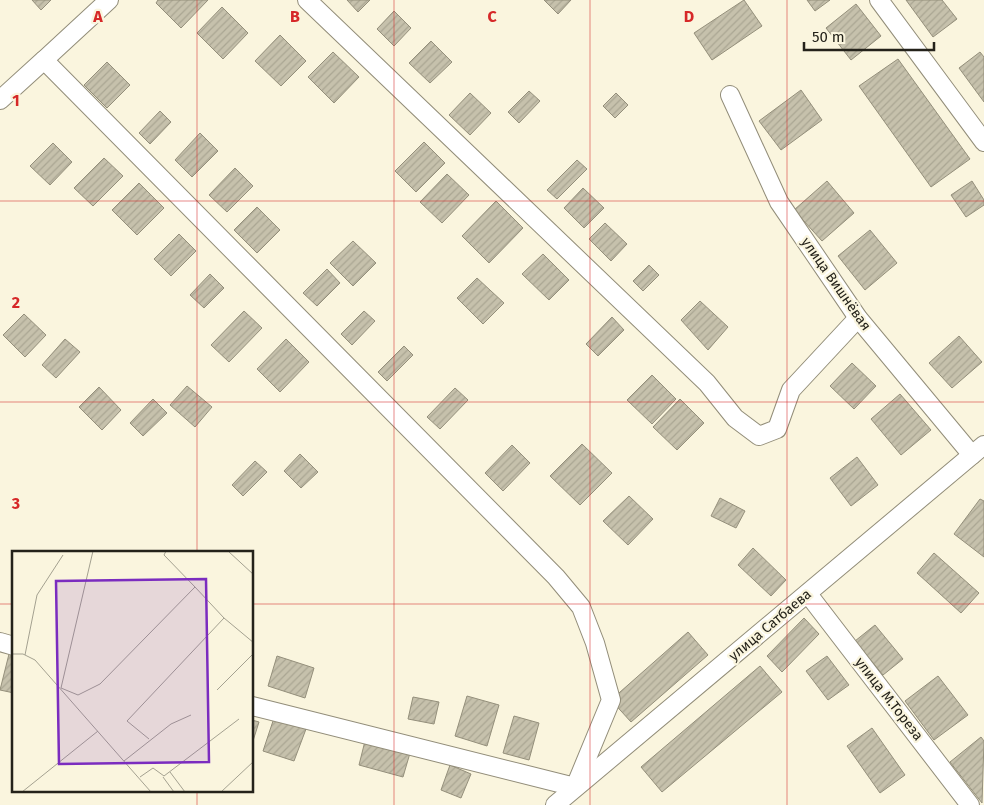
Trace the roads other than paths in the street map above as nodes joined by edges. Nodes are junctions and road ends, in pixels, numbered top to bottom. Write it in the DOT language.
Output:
graph roads {
  1 [pos="109,0"];
  2 [pos="308,0"];
  3 [pos="879,0"];
  4 [pos="44,60"];
  5 [pos="730,94"];
  6 [pos="0,100"];
  7 [pos="984,142"];
  8 [pos="858,318"];
  9 [pos="978,450"];
  10 [pos="808,594"];
  11 [pos="254,707"];
  12 [pos="575,787"];
  13 [pos="555,805"];
  14 [pos="970,805"];
  1 -- 4 [label="street"];
  2 -- 8 [label="street"];
  3 -- 7 [label="street"];
  4 -- 6 [label="street"];
  4 -- 12 [label="street"];
  5 -- 8 [label="street, улица Вишнёвая"];
  8 -- 9 [label="street, улица Вишнёвая"];
  9 -- 10 [label="street, улица Сатбаева"];
  10 -- 12 [label="street, улица Сатбаева"];
  10 -- 14 [label="street, улица М.Тореза"];
  11 -- 12 [label="street"];
  12 -- 13 [label="street, улица Сатбаева"];
}
